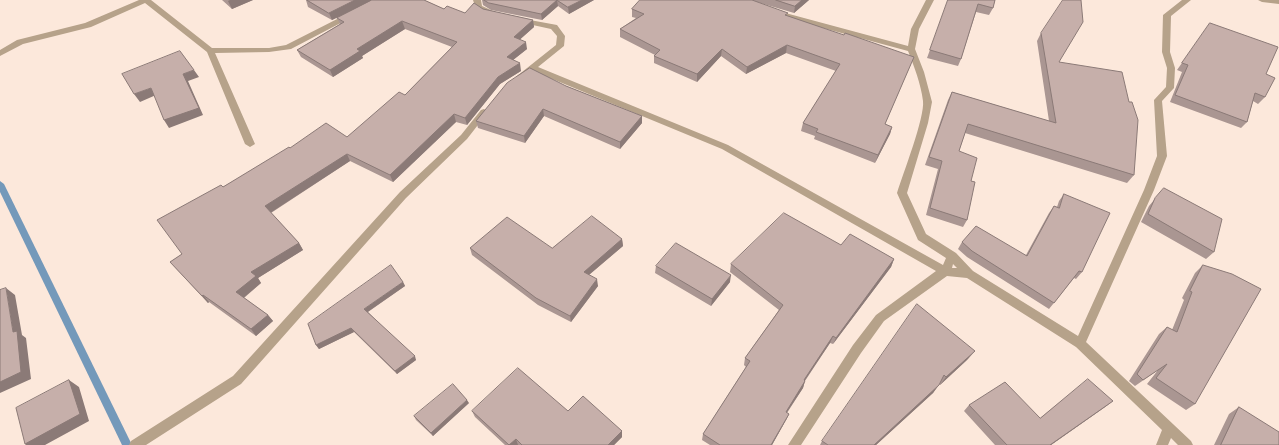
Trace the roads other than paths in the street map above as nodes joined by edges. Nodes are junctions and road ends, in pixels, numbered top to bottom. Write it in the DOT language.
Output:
graph roads {
  1 [pos="145,0"];
  2 [pos="477,0"];
  3 [pos="930,0"];
  4 [pos="1187,0"];
  5 [pos="1262,0"];
  6 [pos="1279,2"];
  7 [pos="772,11"];
  8 [pos="355,13"];
  9 [pos="496,14"];
  10 [pos="510,18"];
  11 [pos="912,49"];
  12 [pos="210,51"];
  13 [pos="0,53"];
  14 [pos="534,68"];
  15 [pos="510,83"];
  16 [pos="491,104"];
  17 [pos="250,144"];
  18 [pos="952,256"];
  19 [pos="945,271"];
  20 [pos="969,274"];
  21 [pos="1080,344"];
  22 [pos="1169,428"];
  23 [pos="135,445"];
  24 [pos="794,445"];
  25 [pos="1162,445"];
  26 [pos="1187,445"];
  1 -- 12 [label="street"];
  1 -- 13 [label="street"];
  2 -- 9 [label="street"];
  3 -- 11 [label="street"];
  4 -- 21 [label="street"];
  5 -- 6 [label="street"];
  7 -- 11 [label="street"];
  8 -- 12 [label="street"];
  10 -- 14 [label="street"];
  11 -- 18 [label="street"];
  12 -- 17 [label="street"];
  14 -- 15 [label="street"];
  14 -- 19 [label="street"];
  16 -- 23 [label="street"];
  18 -- 19 [label="street"];
  18 -- 20 [label="street"];
  19 -- 20 [label="street"];
  19 -- 24 [label="street"];
  20 -- 21 [label="street"];
  21 -- 22 [label="street"];
  22 -- 25 [label="street"];
  22 -- 26 [label="street"];
}
